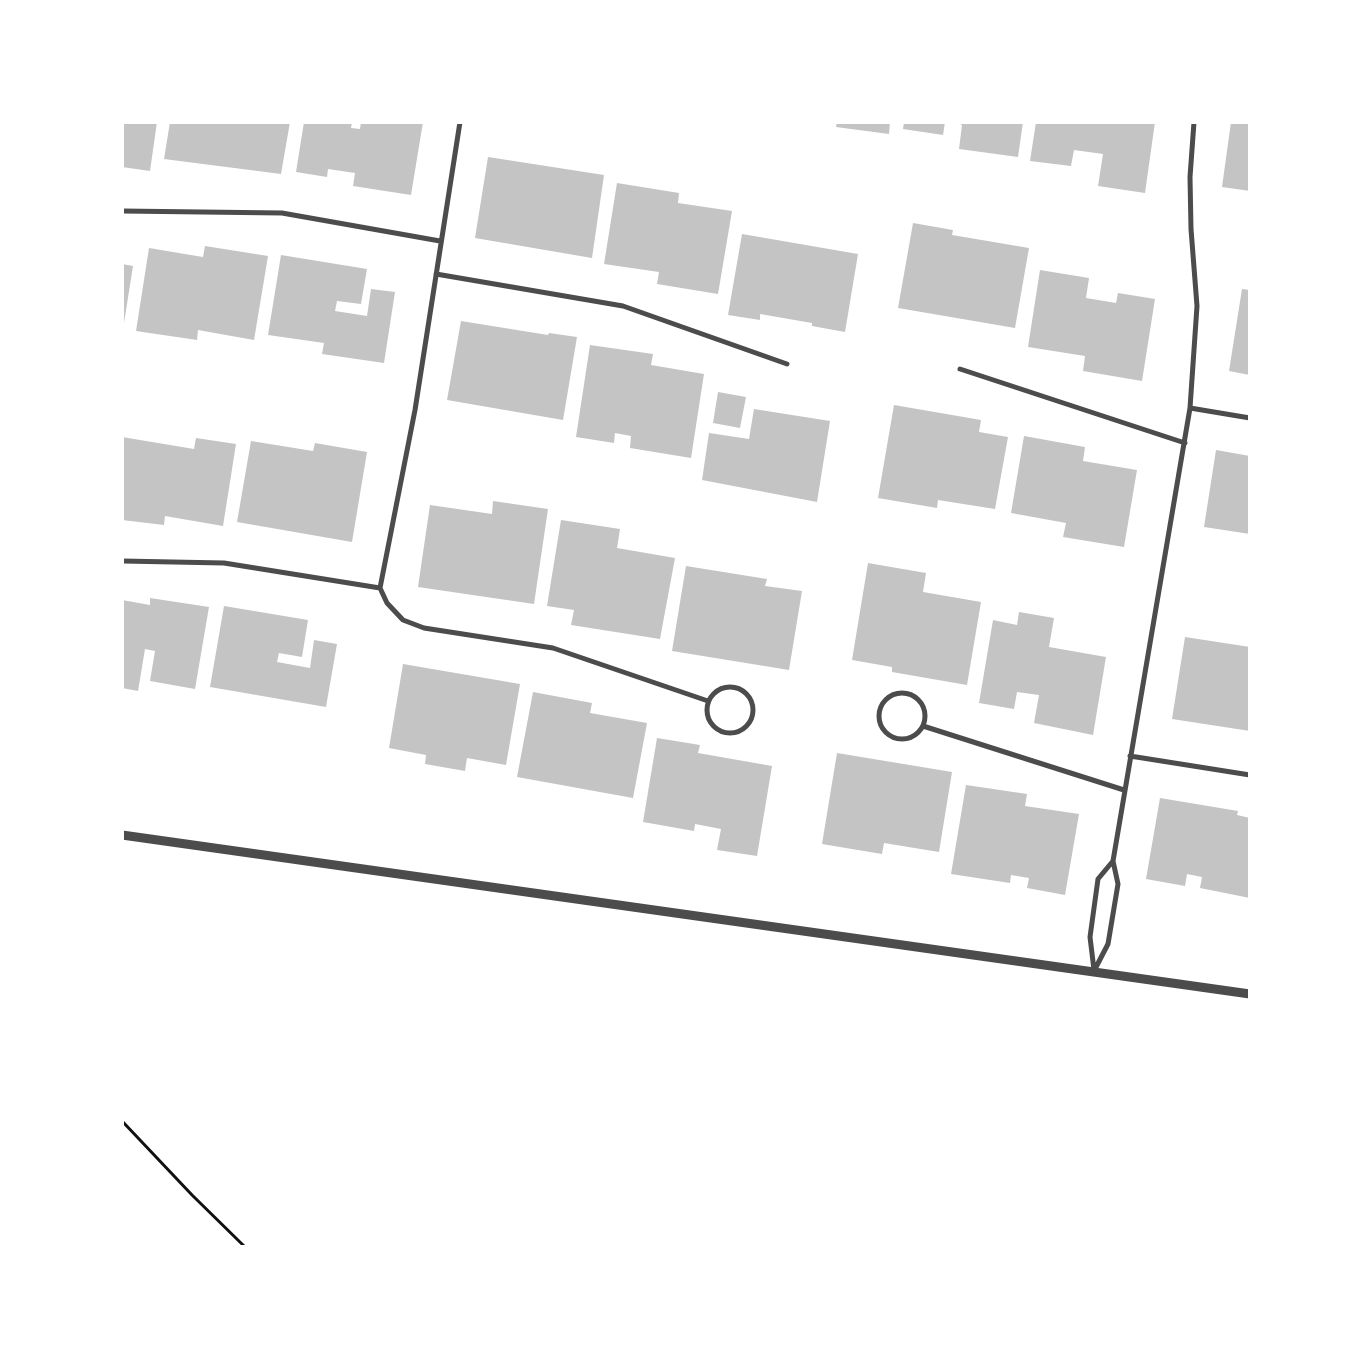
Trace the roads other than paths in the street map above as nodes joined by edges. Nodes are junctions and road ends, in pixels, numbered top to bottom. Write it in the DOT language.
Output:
graph roads {
  1 [pos="460,122"];
  2 [pos="1194,122"];
  3 [pos="122,211"];
  4 [pos="440,241"];
  5 [pos="436,274"];
  6 [pos="787,364"];
  7 [pos="960,369"];
  8 [pos="1190,408"];
  9 [pos="1250,418"];
  10 [pos="1185,443"];
  11 [pos="122,561"];
  12 [pos="380,588"];
  13 [pos="708,701"];
  14 [pos="923,726"];
  15 [pos="1130,756"];
  16 [pos="1250,776"];
  17 [pos="1124,790"];
  18 [pos="122,835"];
  19 [pos="1113,861"];
  20 [pos="1094,971"];
  21 [pos="1250,994"];
  1 -- 4 [label="street"];
  2 -- 8 [label="street"];
  3 -- 4 [label="street"];
  4 -- 5 [label="street"];
  5 -- 6 [label="street"];
  5 -- 12 [label="street"];
  7 -- 10 [label="street"];
  8 -- 9 [label="street"];
  8 -- 10 [label="street"];
  10 -- 15 [label="street"];
  11 -- 12 [label="street"];
  12 -- 13 [label="street"];
  13 -- 13 [label="street"];
  14 -- 14 [label="street"];
  14 -- 17 [label="street"];
  15 -- 16 [label="street"];
  15 -- 17 [label="street"];
  17 -- 19 [label="street"];
  18 -- 20 [label="street"];
  19 -- 20 [label="street"];
  19 -- 20 [label="street"];
  20 -- 21 [label="street"];
}
